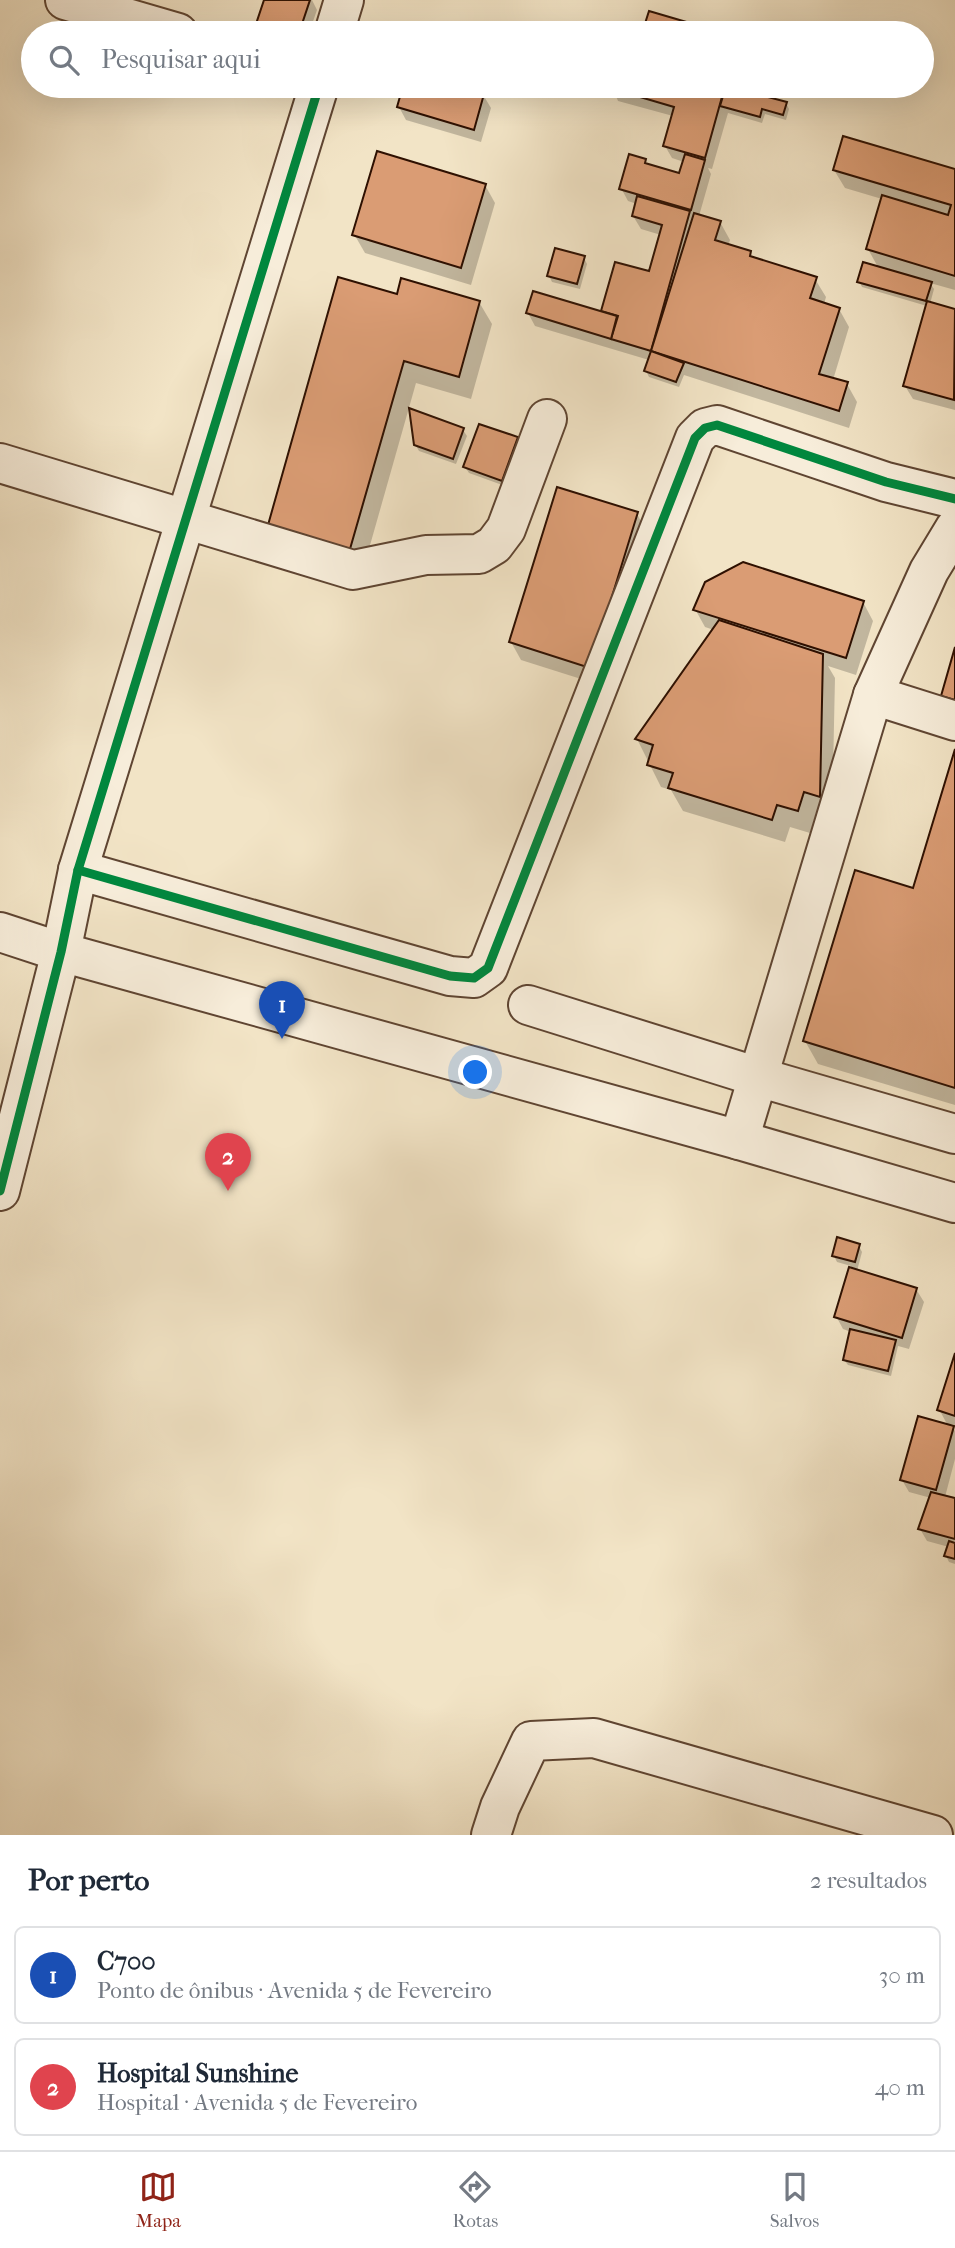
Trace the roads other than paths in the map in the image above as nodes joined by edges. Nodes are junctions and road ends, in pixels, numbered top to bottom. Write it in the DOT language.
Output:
graph roads {
  1 [pos="65,0"];
  2 [pos="344,0"];
  3 [pos="137,21"];
  4 [pos="338,21"];
  5 [pos="315,98"];
  6 [pos="547,419"];
  7 [pos="0,463"];
  8 [pos="955,499"];
  9 [pos="186,519"];
  10 [pos="955,528"];
  11 [pos="873,695"];
  12 [pos="955,721"];
  13 [pos="78,870"];
  14 [pos="0,932"];
  15 [pos="61,951"];
  16 [pos="528,1005"];
  17 [pos="758,1077"];
  18 [pos="955,1134"];
  19 [pos="739,1140"];
  20 [pos="0,1191"];
  21 [pos="955,1203"];
  22 [pos="491,1835"];
  23 [pos="933,1835"];
  1 -- 3 [label="street"];
  2 -- 4 [label="street"];
  5 -- 9 [label="street"];
  6 -- 9 [label="street"];
  7 -- 9 [label="street"];
  8 -- 13 [label="street"];
  9 -- 13 [label="street"];
  10 -- 11 [label="street"];
  11 -- 12 [label="street"];
  11 -- 17 [label="street"];
  13 -- 15 [label="street"];
  14 -- 15 [label="street"];
  15 -- 19 [label="street"];
  15 -- 20 [label="street"];
  16 -- 17 [label="street"];
  17 -- 18 [label="street"];
  17 -- 19 [label="street"];
  19 -- 21 [label="street"];
  22 -- 23 [label="street"];
}
